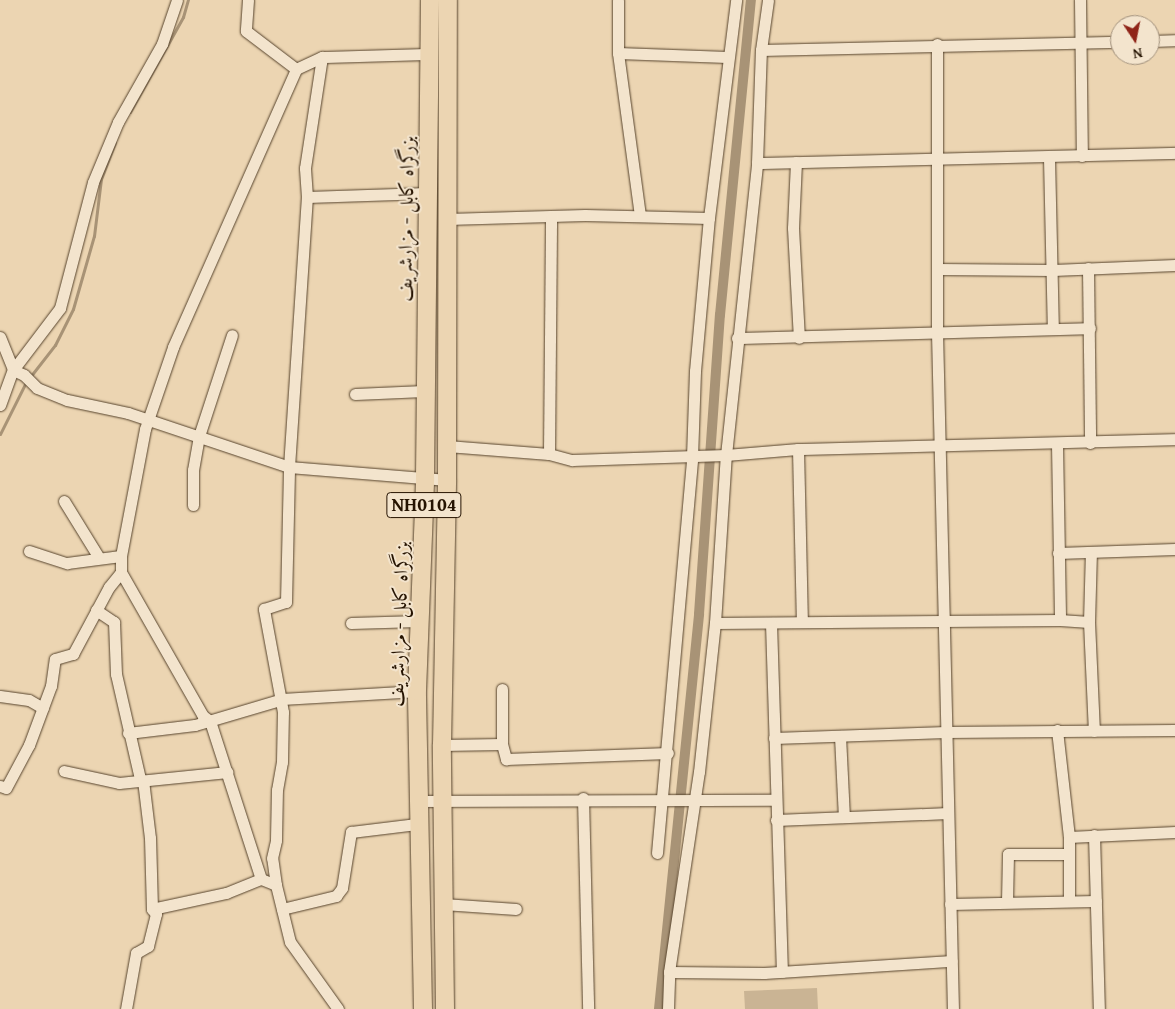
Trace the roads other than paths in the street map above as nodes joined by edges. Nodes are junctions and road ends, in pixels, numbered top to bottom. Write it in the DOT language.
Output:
graph roads {
  1 [pos="178,0"];
  2 [pos="248,0"];
  3 [pos="430,0"];
  4 [pos="448,0"];
  5 [pos="618,0"];
  6 [pos="736,0"];
  7 [pos="768,0"];
  8 [pos="1080,0"];
  9 [pos="1175,40"];
  10 [pos="1160,41"];
  11 [pos="1110,42"];
  12 [pos="1081,43"];
  13 [pos="937,44"];
  14 [pos="761,50"];
  15 [pos="618,53"];
  16 [pos="429,54"];
  17 [pos="322,57"];
  18 [pos="727,57"];
  19 [pos="296,69"];
  20 [pos="1175,153"];
  21 [pos="1082,156"];
  22 [pos="1049,158"];
  23 [pos="936,160"];
  24 [pos="796,162"];
  25 [pos="756,163"];
  26 [pos="427,193"];
  27 [pos="308,197"];
  28 [pos="551,216"];
  29 [pos="640,216"];
  30 [pos="708,218"];
  31 [pos="447,220"];
  32 [pos="1175,265"];
  33 [pos="1088,268"];
  34 [pos="937,269"];
  35 [pos="1053,270"];
  36 [pos="1090,328"];
  37 [pos="1053,329"];
  38 [pos="937,332"];
  39 [pos="232,335"];
  40 [pos="0,337"];
  41 [pos="737,338"];
  42 [pos="799,338"];
  43 [pos="19,373"];
  44 [pos="424,391"];
  45 [pos="355,394"];
  46 [pos="0,405"];
  47 [pos="148,420"];
  48 [pos="200,436"];
  49 [pos="1175,440"];
  50 [pos="1090,443"];
  51 [pos="1057,444"];
  52 [pos="939,445"];
  53 [pos="447,446"];
  54 [pos="798,448"];
  55 [pos="549,454"];
  56 [pos="721,455"];
  57 [pos="698,457"];
  58 [pos="289,467"];
  59 [pos="425,478"];
  60 [pos="447,480"];
  61 [pos="64,501"];
  62 [pos="193,505"];
  63 [pos="1175,549"];
  64 [pos="29,551"];
  65 [pos="1091,552"];
  66 [pos="1058,553"];
  67 [pos="98,556"];
  68 [pos="121,556"];
  69 [pos="122,572"];
  70 [pos="96,610"];
  71 [pos="943,620"];
  72 [pos="1060,620"];
  73 [pos="418,621"];
  74 [pos="802,622"];
  75 [pos="1089,622"];
  76 [pos="351,623"];
  77 [pos="715,623"];
  78 [pos="771,623"];
  79 [pos="502,689"];
  80 [pos="417,691"];
  81 [pos="0,696"];
  82 [pos="283,699"];
  83 [pos="43,708"];
  84 [pos="210,721"];
  85 [pos="1057,730"];
  86 [pos="1175,730"];
  87 [pos="1094,731"];
  88 [pos="946,732"];
  89 [pos="128,733"];
  90 [pos="840,736"];
  91 [pos="774,738"];
  92 [pos="502,744"];
  93 [pos="442,745"];
  94 [pos="668,753"];
  95 [pos="64,770"];
  96 [pos="227,772"];
  97 [pos="141,780"];
  98 [pos="0,786"];
  99 [pos="583,798"];
  100 [pos="667,800"];
  101 [pos="689,800"];
  102 [pos="775,800"];
  103 [pos="417,801"];
  104 [pos="442,801"];
  105 [pos="948,812"];
  106 [pos="844,817"];
  107 [pos="776,820"];
  108 [pos="417,824"];
  109 [pos="1175,832"];
  110 [pos="1094,835"];
  111 [pos="1069,837"];
  112 [pos="657,853"];
  113 [pos="1069,854"];
  114 [pos="261,879"];
  115 [pos="276,885"];
  116 [pos="1069,900"];
  117 [pos="1096,901"];
  118 [pos="1007,902"];
  119 [pos="443,904"];
  120 [pos="950,904"];
  121 [pos="152,909"];
  122 [pos="282,909"];
  123 [pos="516,909"];
  124 [pos="952,960"];
  125 [pos="669,972"];
  126 [pos="782,972"];
  127 [pos="126,1009"];
  128 [pos="338,1009"];
  129 [pos="423,1009"];
  130 [pos="445,1009"];
  131 [pos="588,1009"];
  132 [pos="668,1009"];
  133 [pos="953,1009"];
  134 [pos="1099,1009"];
  1 -- 43 [label="street"];
  2 -- 19 [label="street"];
  3 -- 16 [label="highway, بزرگراه کابل - مزارشریف / NH0104"];
  4 -- 31 [label="highway, بزرگراه کابل - مزارشریف / NH0104"];
  5 -- 15 [label="street"];
  6 -- 18 [label="street"];
  7 -- 14 [label="street"];
  8 -- 12 [label="street"];
  9 -- 10 [label="street"];
  11 -- 12 [label="street"];
  12 -- 13 [label="street"];
  12 -- 21 [label="street"];
  13 -- 14 [label="street"];
  13 -- 23 [label="street"];
  14 -- 25 [label="street"];
  15 -- 18 [label="street"];
  15 -- 29 [label="street"];
  16 -- 17 [label="street"];
  16 -- 26 [label="highway, بزرگراه کابل - مزارشریف / NH0104"];
  17 -- 19 [label="street"];
  17 -- 27 [label="street"];
  18 -- 30 [label="street"];
  19 -- 47 [label="street"];
  20 -- 21 [label="street"];
  21 -- 22 [label="street"];
  22 -- 23 [label="street"];
  22 -- 35 [label="street"];
  23 -- 24 [label="street"];
  23 -- 34 [label="street"];
  24 -- 25 [label="street"];
  24 -- 42 [label="street"];
  25 -- 41 [label="street"];
  26 -- 27 [label="street"];
  26 -- 44 [label="highway, بزرگراه کابل - مزارشریف / NH0104"];
  27 -- 58 [label="street"];
  28 -- 29 [label="street"];
  28 -- 31 [label="street"];
  28 -- 55 [label="street"];
  29 -- 30 [label="street"];
  30 -- 57 [label="street"];
  31 -- 53 [label="highway, بزرگراه کابل - مزارشریف / NH0104"];
  32 -- 33 [label="street"];
  33 -- 35 [label="street"];
  33 -- 36 [label="street"];
  34 -- 35 [label="street"];
  34 -- 38 [label="street"];
  35 -- 37 [label="street"];
  36 -- 37 [label="street"];
  36 -- 50 [label="street"];
  37 -- 38 [label="street"];
  38 -- 42 [label="street"];
  38 -- 52 [label="street"];
  39 -- 48 [label="street"];
  40 -- 43 [label="street"];
  41 -- 42 [label="street"];
  41 -- 56 [label="street"];
  43 -- 46 [label="street"];
  43 -- 47 [label="street"];
  44 -- 45 [label="street"];
  44 -- 59 [label="highway, بزرگراه کابل - مزارشریف / NH0104"];
  47 -- 48 [label="street"];
  47 -- 68 [label="street"];
  48 -- 58 [label="street"];
  48 -- 62 [label="street"];
  49 -- 50 [label="street"];
  50 -- 51 [label="street"];
  51 -- 52 [label="street"];
  51 -- 66 [label="street"];
  52 -- 54 [label="street"];
  52 -- 71 [label="street"];
  53 -- 55 [label="street"];
  53 -- 60 [label="highway, بزرگراه کابل - مزارشریف / NH0104"];
  54 -- 56 [label="street"];
  54 -- 74 [label="street"];
  55 -- 57 [label="street"];
  56 -- 57 [label="street"];
  56 -- 77 [label="street"];
  57 -- 94 [label="street"];
  58 -- 59 [label="street"];
  58 -- 82 [label="street"];
  59 -- 60 [label="street"];
  59 -- 73 [label="highway, بزرگراه کابل - مزارشریف / NH0104"];
  60 -- 93 [label="highway, بزرگراه کابل - مزارشریف / NH0104"];
  61 -- 67 [label="street"];
  63 -- 65 [label="street"];
  64 -- 67 [label="street"];
  65 -- 66 [label="street"];
  65 -- 75 [label="street"];
  66 -- 72 [label="street"];
  67 -- 68 [label="street"];
  68 -- 69 [label="street"];
  69 -- 70 [label="street"];
  69 -- 84 [label="street"];
  70 -- 83 [label="street"];
  70 -- 89 [label="street"];
  71 -- 72 [label="street"];
  71 -- 74 [label="street"];
  71 -- 88 [label="street"];
  72 -- 75 [label="street"];
  73 -- 76 [label="street"];
  73 -- 80 [label="highway, بزرگراه کابل - مزارشریف / NH0104"];
  74 -- 78 [label="street"];
  75 -- 87 [label="street"];
  77 -- 78 [label="street"];
  77 -- 101 [label="street"];
  78 -- 91 [label="street"];
  79 -- 92 [label="street"];
  80 -- 82 [label="street"];
  80 -- 103 [label="highway, بزرگراه کابل - مزارشریف / NH0104"];
  81 -- 83 [label="street"];
  82 -- 84 [label="street"];
  82 -- 115 [label="street"];
  83 -- 98 [label="street"];
  84 -- 89 [label="street"];
  84 -- 96 [label="street"];
  85 -- 87 [label="street"];
  85 -- 88 [label="street"];
  85 -- 111 [label="street"];
  86 -- 87 [label="street"];
  88 -- 90 [label="street"];
  88 -- 105 [label="street"];
  89 -- 97 [label="street"];
  90 -- 91 [label="street"];
  90 -- 106 [label="street"];
  91 -- 102 [label="street"];
  92 -- 93 [label="street"];
  92 -- 94 [label="street"];
  93 -- 104 [label="highway, بزرگراه کابل - مزارشریف / NH0104"];
  94 -- 100 [label="street"];
  95 -- 97 [label="street"];
  96 -- 97 [label="street"];
  96 -- 114 [label="street"];
  97 -- 121 [label="street"];
  99 -- 100 [label="street"];
  99 -- 104 [label="street"];
  99 -- 131 [label="street"];
  100 -- 101 [label="street"];
  100 -- 112 [label="street"];
  101 -- 102 [label="street"];
  101 -- 125 [label="street"];
  102 -- 107 [label="street"];
  103 -- 104 [label="street"];
  103 -- 108 [label="highway, بزرگراه کابل - مزارشریف / NH0104"];
  104 -- 119 [label="highway, بزرگراه کابل - مزارشریف / NH0104"];
  105 -- 106 [label="street"];
  105 -- 120 [label="street"];
  106 -- 107 [label="street"];
  107 -- 126 [label="street"];
  108 -- 122 [label="street"];
  108 -- 129 [label="highway, بزرگراه کابل - مزارشریف / NH0104"];
  109 -- 110 [label="street"];
  110 -- 111 [label="street"];
  110 -- 117 [label="street"];
  111 -- 113 [label="street"];
  113 -- 116 [label="street"];
  113 -- 118 [label="street"];
  114 -- 115 [label="street"];
  114 -- 121 [label="street"];
  115 -- 122 [label="street"];
  116 -- 117 [label="street"];
  116 -- 118 [label="street"];
  117 -- 134 [label="street"];
  118 -- 120 [label="street"];
  119 -- 123 [label="street"];
  119 -- 130 [label="highway, بزرگراه کابل - مزارشریف / NH0104"];
  120 -- 124 [label="street"];
  121 -- 127 [label="street"];
  122 -- 128 [label="street"];
  124 -- 126 [label="street"];
  124 -- 133 [label="street"];
  125 -- 126 [label="street"];
  125 -- 132 [label="street"];
}
